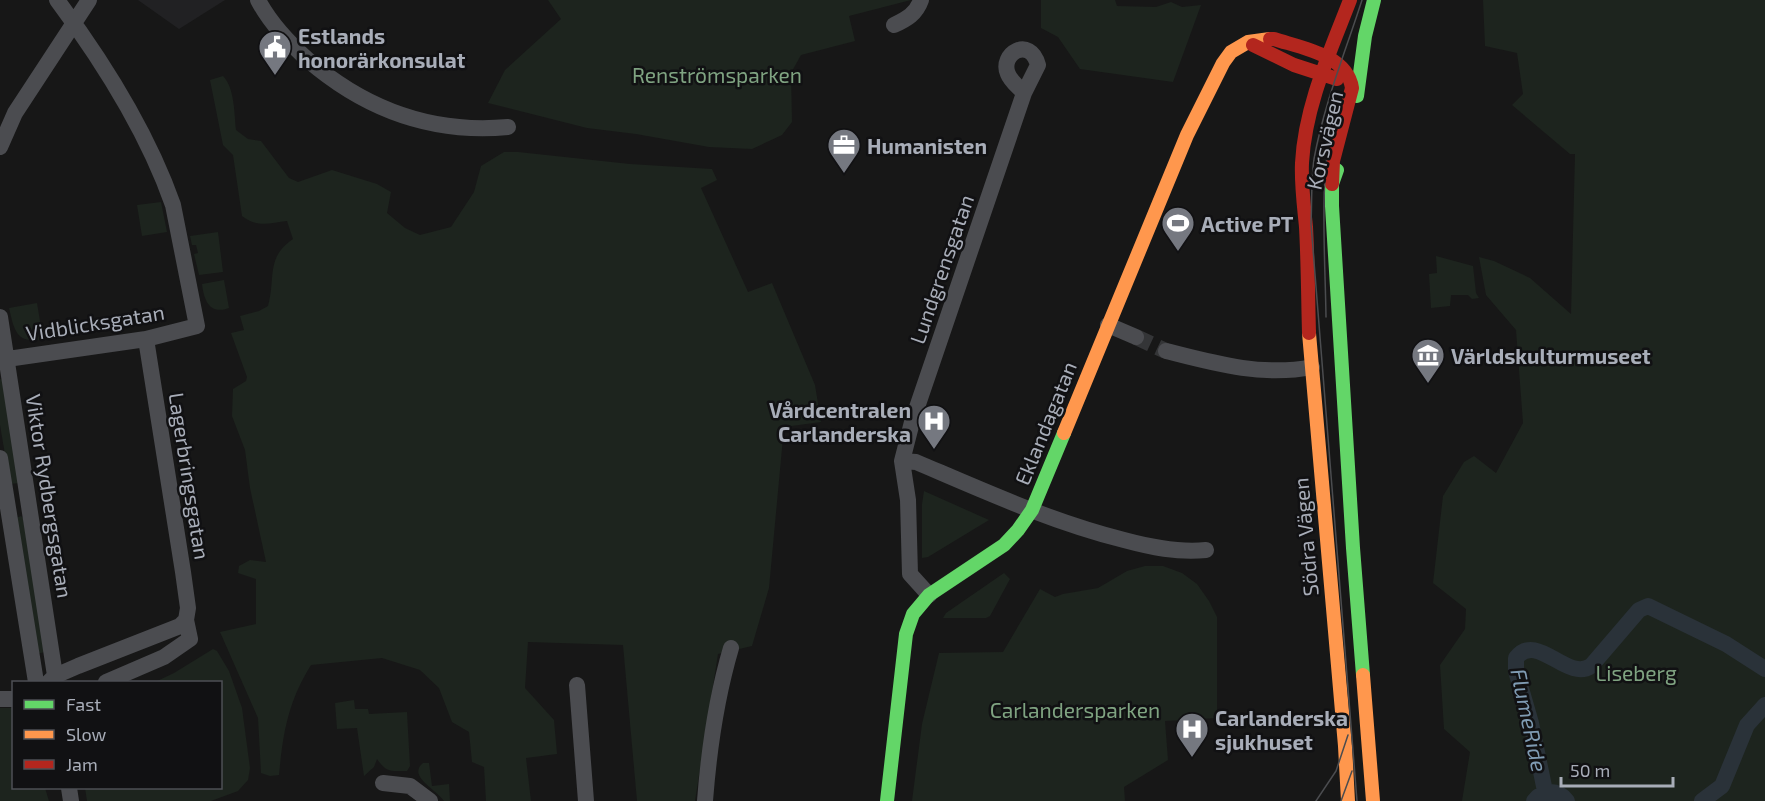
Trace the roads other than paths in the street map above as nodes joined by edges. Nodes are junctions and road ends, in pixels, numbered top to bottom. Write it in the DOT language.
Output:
graph roads {
  1 [pos="57,0"];
  2 [pos="89,0"];
  3 [pos="258,0"];
  4 [pos="921,0"];
  5 [pos="1350,0"];
  6 [pos="1374,0"];
  7 [pos="73,23"];
  8 [pos="894,25"];
  9 [pos="1248,42"];
  10 [pos="1328,58"];
  11 [pos="1362,60"];
  12 [pos="1322,75"];
  13 [pos="1350,76"];
  14 [pos="1024,93"];
  15 [pos="508,127"];
  16 [pos="0,147"];
  17 [pos="1332,184"];
  18 [pos="1308,270"];
  19 [pos="0,317"];
  20 [pos="1108,325"];
  21 [pos="1136,337"];
  22 [pos="146,339"];
  23 [pos="1166,351"];
  24 [pos="3,359"];
  25 [pos="1312,367"];
  26 [pos="0,458"];
  27 [pos="902,461"];
  28 [pos="30,510"];
  29 [pos="1032,510"];
  30 [pos="5,513"];
  31 [pos="1206,550"];
  32 [pos="929,595"];
  33 [pos="186,620"];
  34 [pos="731,648"];
  35 [pos="53,680"];
  36 [pos="36,681"];
  37 [pos="108,681"];
  38 [pos="577,685"];
  39 [pos="383,783"];
  40 [pos="430,801"];
  41 [pos="586,801"];
  42 [pos="705,801"];
  43 [pos="887,801"];
  44 [pos="1348,801"];
  45 [pos="1373,801"];
  1 -- 7 [label="street"];
  2 -- 7 [label="street"];
  3 -- 15 [label="street"];
  4 -- 8 [label="street"];
  5 -- 10 [label="main road, Korsvägen"];
  6 -- 11 [label="main road, Korsvägen"];
  7 -- 16 [label="street"];
  7 -- 22 [label="street, Vidblicksgatan"];
  9 -- 10 [label="main road"];
  9 -- 12 [label="main road"];
  9 -- 20 [label="main road, Eklandagatan"];
  10 -- 12 [label="main road, Korsvägen"];
  10 -- 13 [label="main road"];
  11 -- 13 [label="main road"];
  11 -- 17 [label="main road, Korsvägen"];
  12 -- 13 [label="main road"];
  12 -- 18 [label="main road, Korsvägen"];
  13 -- 17 [label="main road"];
  14 -- 27 [label="street, Lundgrensgatan"];
  17 -- 45 [label="main road, Korsvägen"];
  18 -- 25 [label="main road, Södra Vägen"];
  19 -- 24 [label="street, Viktor Rydbergsgatan"];
  20 -- 21 [label="street"];
  20 -- 29 [label="main road, Eklandagatan"];
  22 -- 24 [label="street, Vidblicksgatan"];
  22 -- 33 [label="street, Lagerbringsgatan"];
  23 -- 25 [label="street"];
  24 -- 28 [label="street, Viktor Rydbergsgatan"];
  25 -- 44 [label="main road, Södra Vägen"];
  26 -- 30 [label="street, Viktor Rydbergsgatan"];
  27 -- 29 [label="street"];
  27 -- 32 [label="street"];
  28 -- 30 [label="street"];
  28 -- 35 [label="street, Viktor Rydbergsgatan"];
  29 -- 31 [label="street"];
  29 -- 32 [label="main road, Eklandagatan"];
  30 -- 36 [label="street, Viktor Rydbergsgatan"];
  32 -- 43 [label="main road, Eklandagatan"];
  33 -- 35 [label="street"];
  33 -- 37 [label="street, Lagerbringsgatan"];
  34 -- 42 [label="street"];
  38 -- 41 [label="street"];
  39 -- 40 [label="street"];
}
